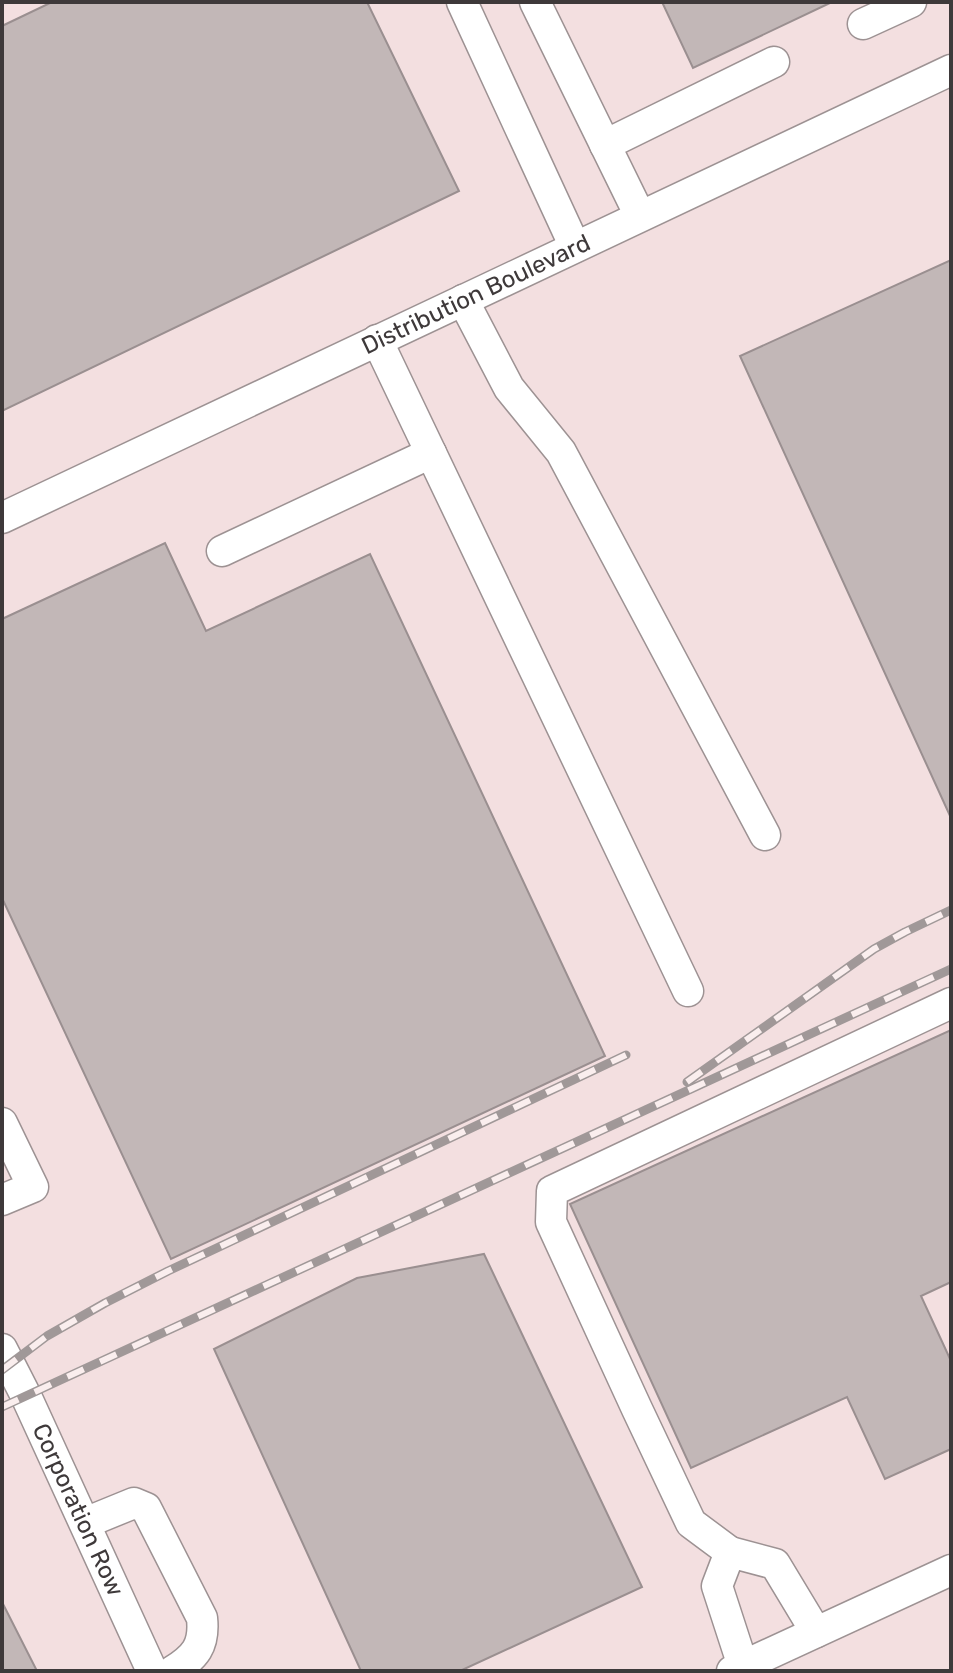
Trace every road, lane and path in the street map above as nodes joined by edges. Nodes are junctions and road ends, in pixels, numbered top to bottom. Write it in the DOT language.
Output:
graph roads {
  1 [pos="462,2"];
  2 [pos="535,2"];
  3 [pos="911,2"];
  4 [pos="863,24"];
  5 [pos="774,62"];
  6 [pos="951,70"];
  7 [pos="605,145"];
  8 [pos="640,216"];
  9 [pos="575,247"];
  10 [pos="463,300"];
  11 [pos="377,340"];
  12 [pos="431,453"];
  13 [pos="2,518"];
  14 [pos="222,551"];
  15 [pos="765,835"];
  16 [pos="688,991"];
  17 [pos="951,1003"];
  18 [pos="2,1123"];
  19 [pos="2,1200"];
  20 [pos="2,1349"];
  21 [pos="85,1523"];
  22 [pos="730,1552"];
  23 [pos="951,1570"];
  24 [pos="816,1632"];
  25 [pos="738,1668"];
  26 [pos="152,1671"];
  27 [pos="173,1671"];
  1 -- 9 [label="street"];
  2 -- 7 [label="street"];
  3 -- 4 [label="street"];
  5 -- 7 [label="street"];
  6 -- 8 [label="street, Distribution Boulevard"];
  7 -- 8 [label="street"];
  8 -- 9 [label="street, Distribution Boulevard"];
  9 -- 10 [label="street, Distribution Boulevard"];
  10 -- 11 [label="street, Distribution Boulevard"];
  10 -- 15 [label="street"];
  11 -- 12 [label="street"];
  11 -- 13 [label="street, Distribution Boulevard"];
  12 -- 14 [label="street"];
  12 -- 16 [label="street"];
  17 -- 22 [label="street"];
  18 -- 19 [label="street"];
  20 -- 21 [label="street, Corporation Row"];
  21 -- 26 [label="street, Corporation Row"];
  21 -- 27 [label="street"];
  22 -- 24 [label="street"];
  22 -- 25 [label="street"];
  23 -- 24 [label="street"];
  24 -- 25 [label="street"];
}
